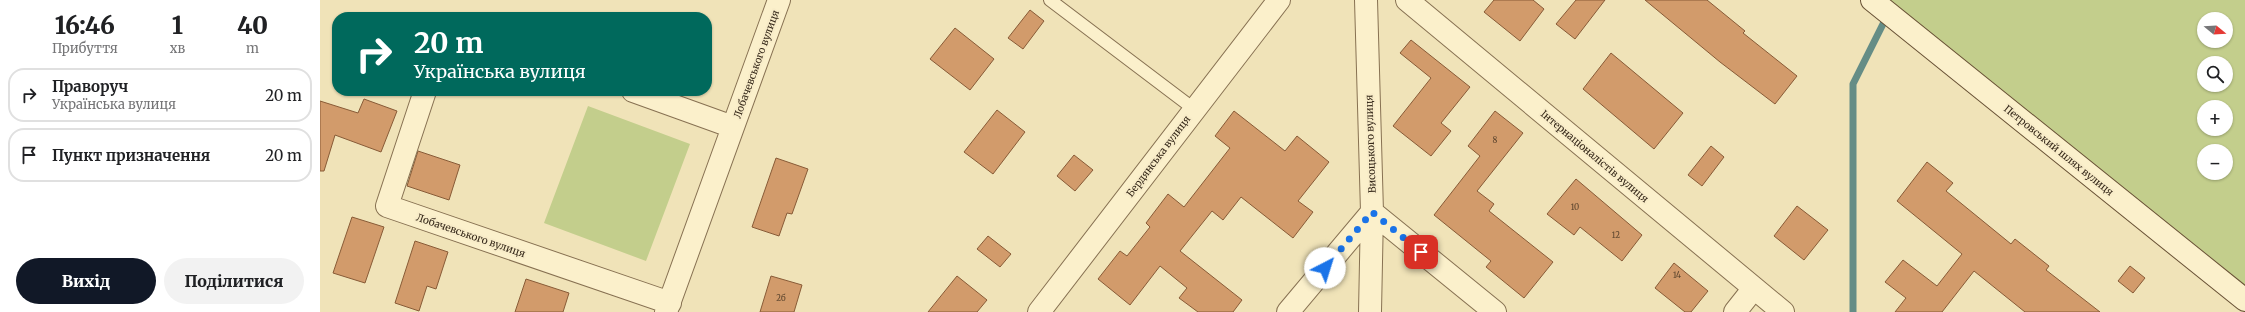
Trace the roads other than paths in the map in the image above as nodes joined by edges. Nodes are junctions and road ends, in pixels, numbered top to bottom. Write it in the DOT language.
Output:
graph roads {
  1 [pos="779,0"];
  2 [pos="1050,0"];
  3 [pos="1279,0"];
  4 [pos="1366,0"];
  5 [pos="1407,0"];
  6 [pos="1872,0"];
  7 [pos="424,96"];
  8 [pos="647,96"];
  9 [pos="1194,109"];
  10 [pos="733,127"];
  11 [pos="1372,212"];
  12 [pos="1754,288"];
  13 [pos="2245,300"];
  14 [pos="668,307"];
  15 [pos="1039,312"];
  16 [pos="1288,312"];
  17 [pos="1370,312"];
  18 [pos="1495,312"];
  19 [pos="1735,312"];
  20 [pos="1783,312"];
  1 -- 10 [label="street, Лобачевського вулиця"];
  2 -- 9 [label="lane"];
  3 -- 9 [label="street, Бердянська вулиця"];
  4 -- 11 [label="street, Висоцького вулиця"];
  5 -- 12 [label="street, Інтернаціоналістів вулиця"];
  6 -- 13 [label="street, Петровський шлях вулиця"];
  7 -- 14 [label="street, Лобачевського вулиця"];
  8 -- 10 [label="street, Лобачевського вулиця"];
  9 -- 15 [label="street, Бердянська вулиця"];
  10 -- 14 [label="street, Лобачевського вулиця"];
  11 -- 16 [label="street"];
  11 -- 17 [label="street, Висоцького вулиця"];
  11 -- 18 [label="street"];
  12 -- 19 [label="street"];
  12 -- 20 [label="street, Інтернаціоналістів вулиця"];
}
